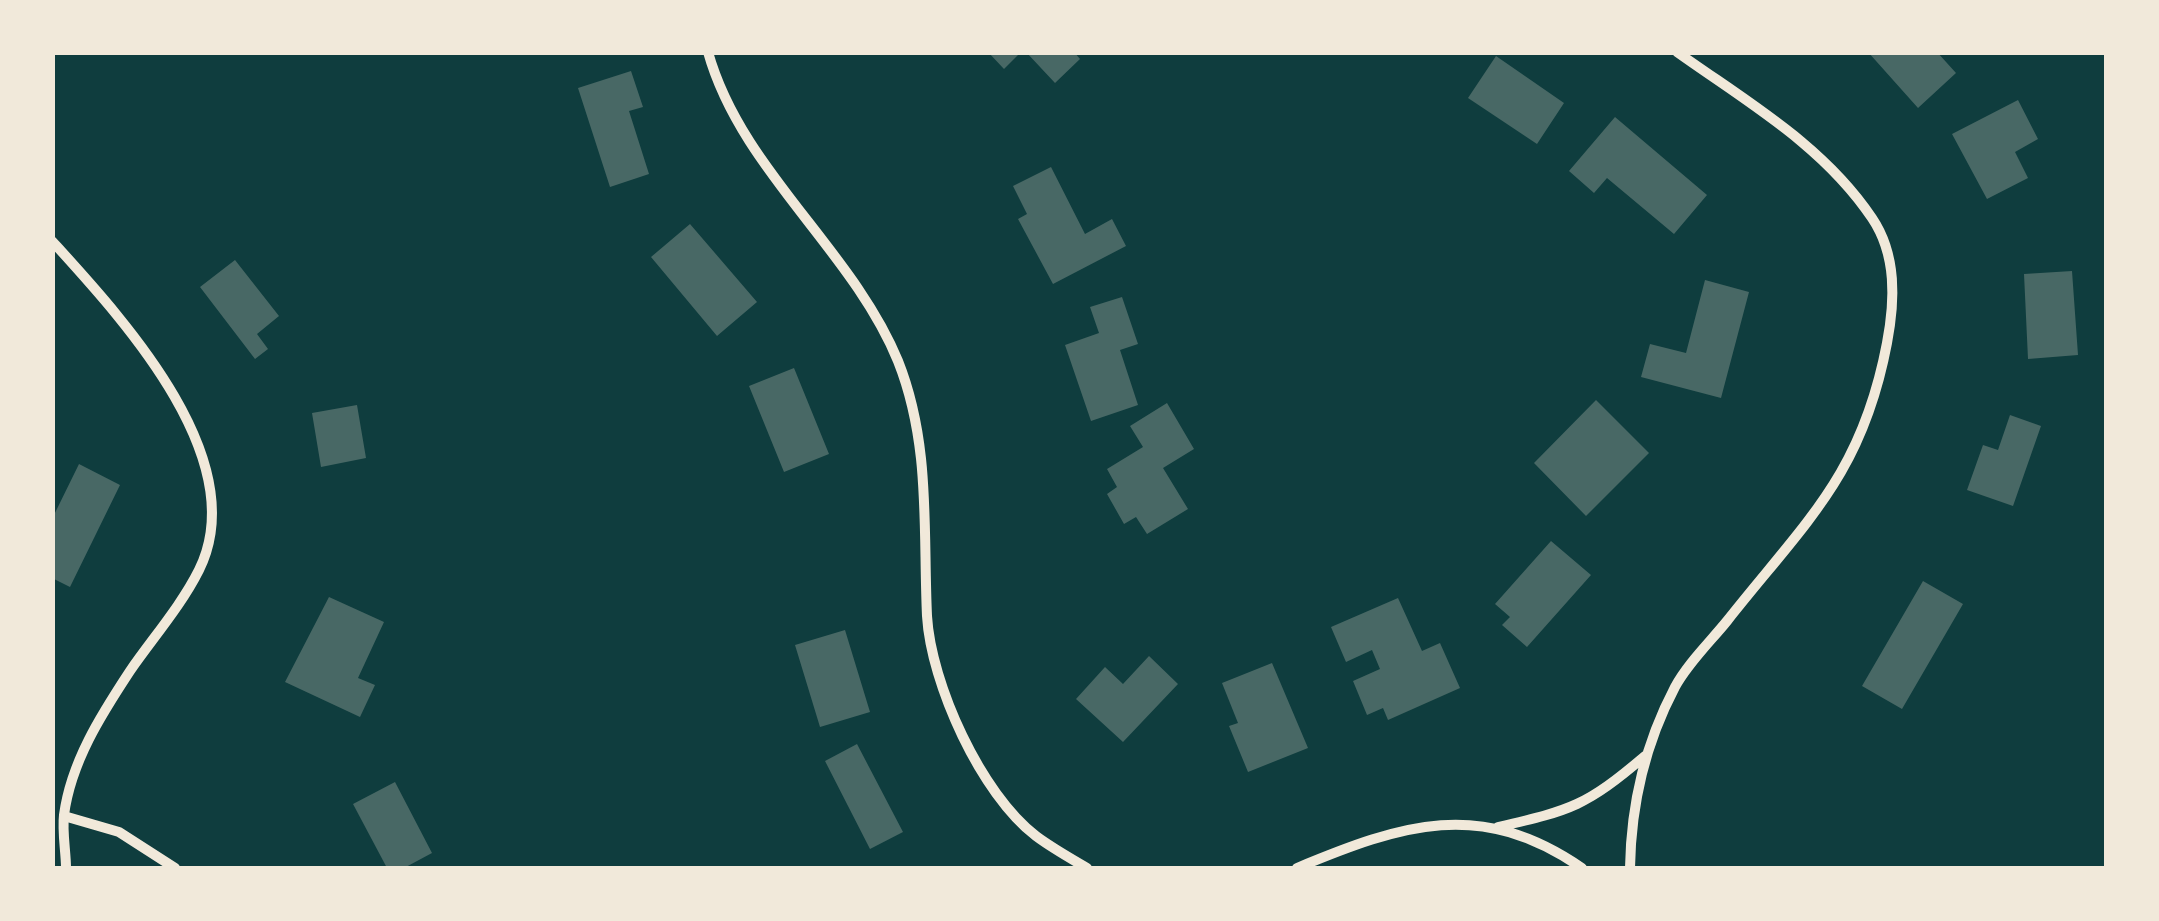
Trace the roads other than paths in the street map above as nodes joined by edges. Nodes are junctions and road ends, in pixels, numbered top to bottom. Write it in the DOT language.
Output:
graph roads {
  1 [pos="708,52"];
  2 [pos="1676,52"];
  3 [pos="52,241"];
  4 [pos="1646,756"];
  5 [pos="64,816"];
  6 [pos="1498,827"];
  7 [pos="66,868"];
  8 [pos="175,868"];
  9 [pos="1087,868"];
  10 [pos="1297,868"];
  11 [pos="1582,868"];
  12 [pos="1630,868"];
  1 -- 9 [label="street"];
  2 -- 4 [label="street"];
  3 -- 5 [label="street"];
  4 -- 6 [label="street"];
  4 -- 12 [label="street"];
  5 -- 7 [label="street"];
  5 -- 8 [label="street"];
  6 -- 10 [label="street"];
  6 -- 11 [label="street"];
}
